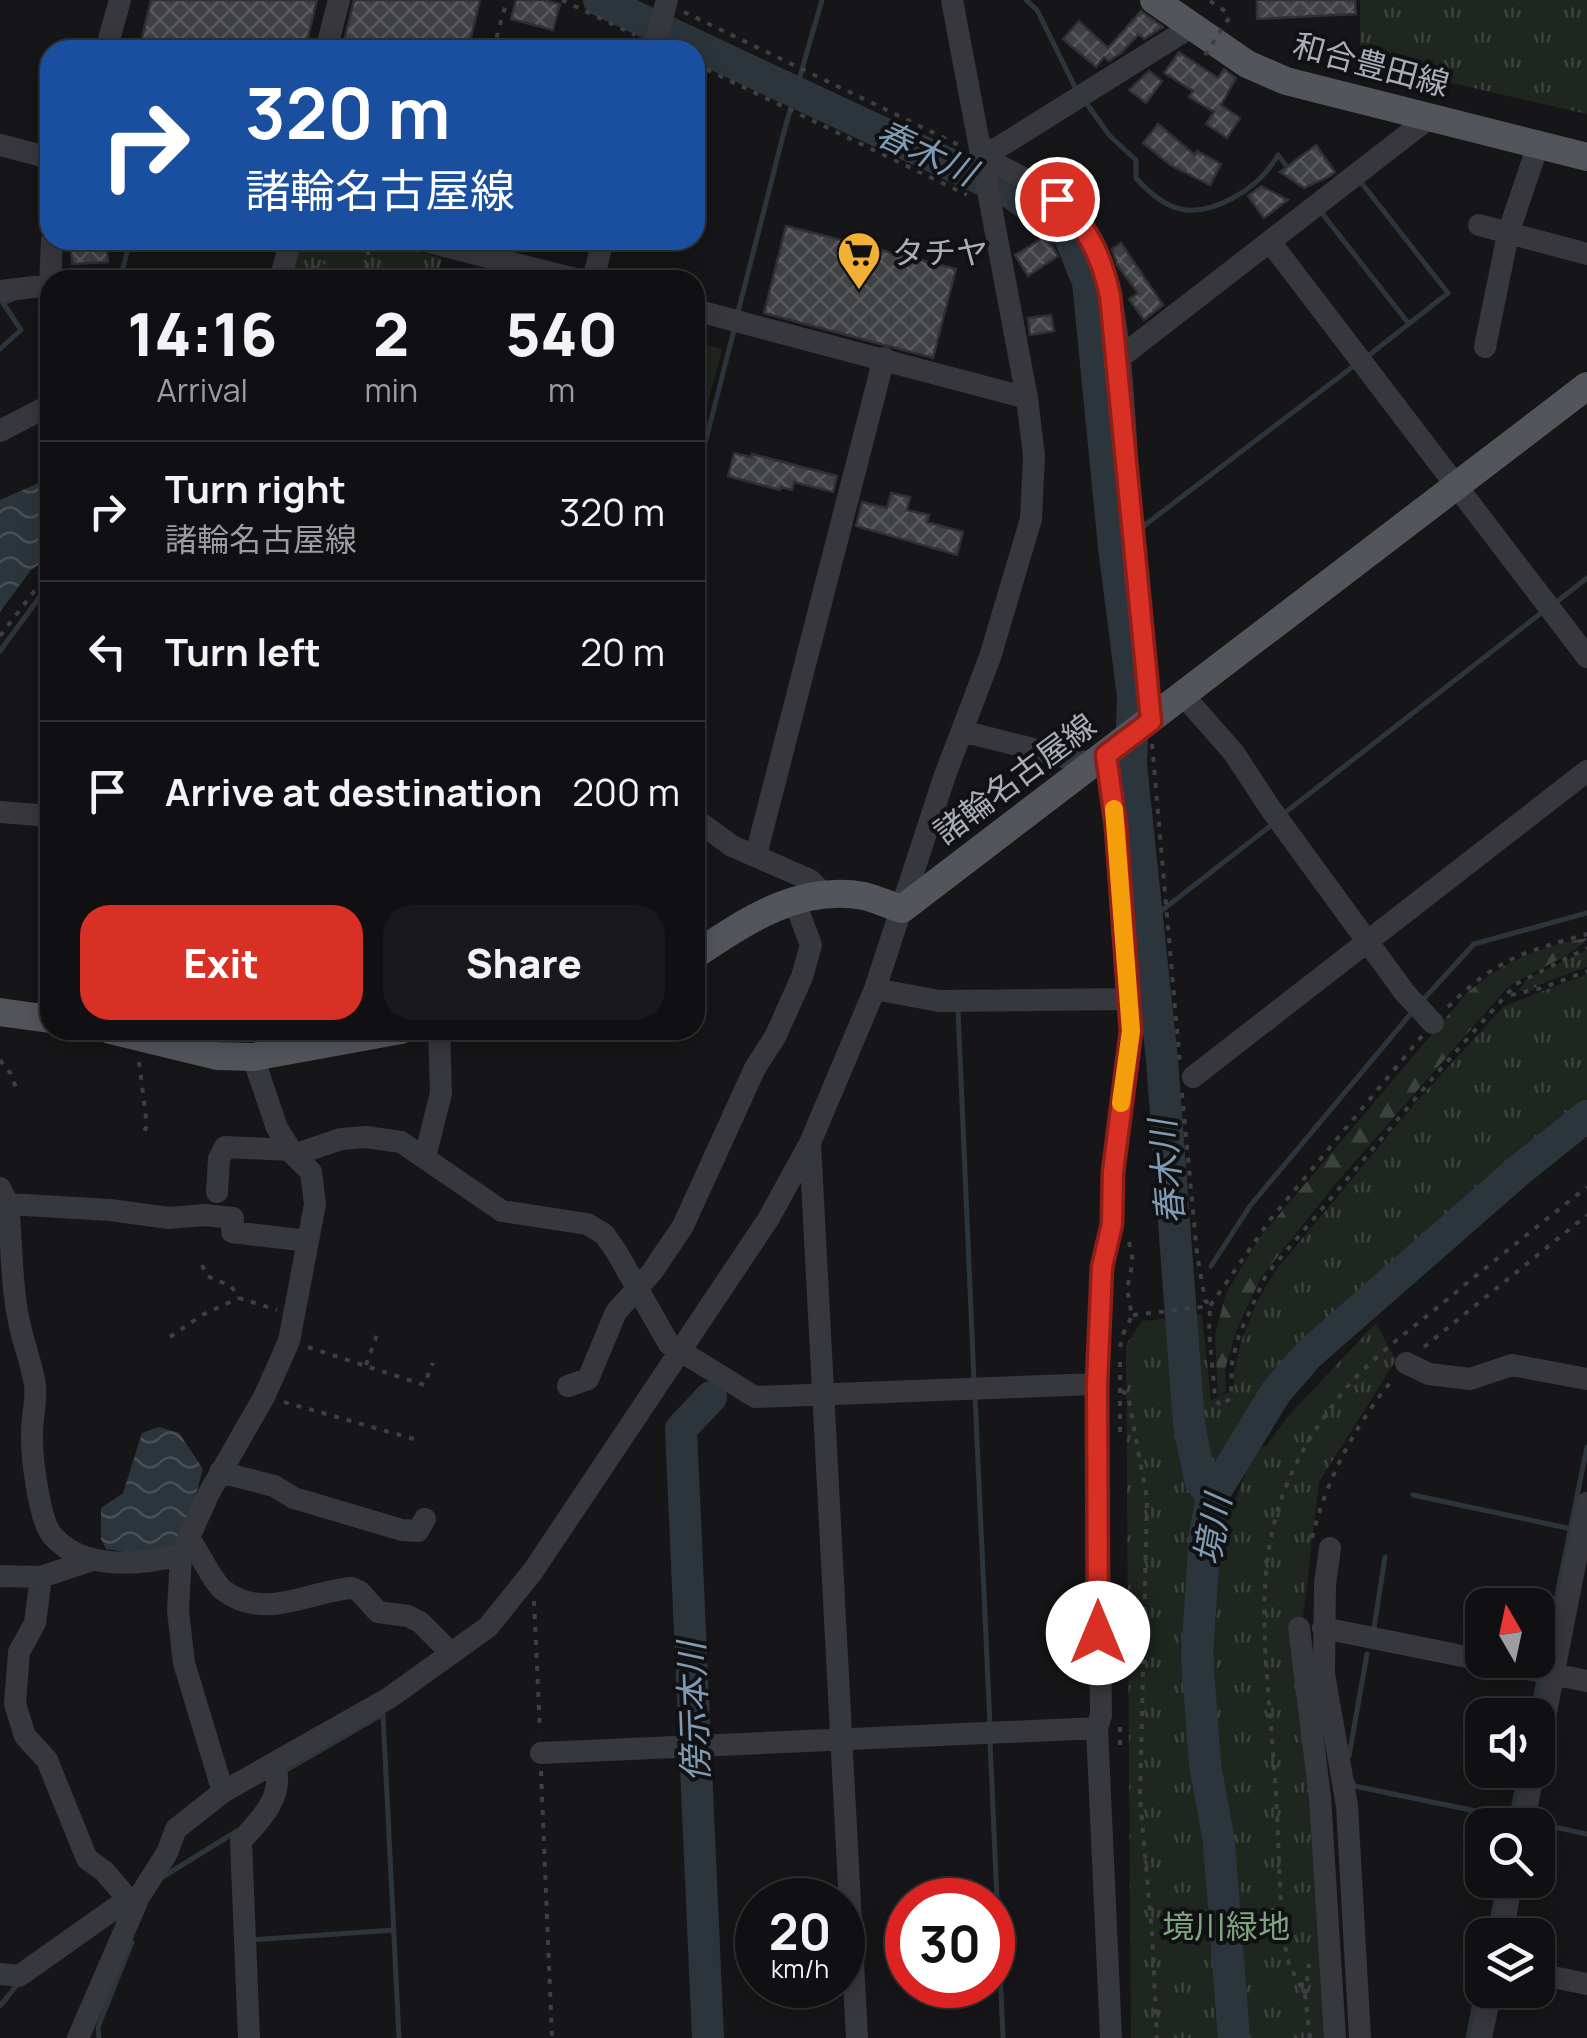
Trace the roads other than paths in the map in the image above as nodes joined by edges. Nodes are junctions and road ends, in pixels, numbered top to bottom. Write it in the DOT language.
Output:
graph roads {
  1 [pos="120,0"];
  2 [pos="339,0"];
  3 [pos="952,0"];
  4 [pos="1154,0"];
  5 [pos="665,6"];
  6 [pos="1191,27"];
  7 [pos="109,40"];
  8 [pos="329,40"];
  9 [pos="656,40"];
  10 [pos="1429,118"];
  11 [pos="0,145"];
  12 [pos="1538,145"];
  13 [pos="40,155"];
  14 [pos="1587,157"];
  15 [pos="987,158"];
  16 [pos="1479,226"];
  17 [pos="1508,234"];
  18 [pos="1271,243"];
  19 [pos="460,250"];
  20 [pos="1587,254"];
  21 [pos="540,270"];
  22 [pos="40,286"];
  23 [pos="0,292"];
  24 [pos="705,313"];
  25 [pos="1485,347"];
  26 [pos="884,358"];
  27 [pos="1118,360"];
  28 [pos="1587,386"];
  29 [pos="1027,398"];
  30 [pos="40,410"];
  31 [pos="0,431"];
  32 [pos="1455,486"];
  33 [pos="1587,657"];
  34 [pos="1183,695"];
  35 [pos="1147,724"];
  36 [pos="962,731"];
  37 [pos="1103,757"];
  38 [pos="1587,771"];
  39 [pos="0,812"];
  40 [pos="40,815"];
  41 [pos="705,826"];
  42 [pos="756,855"];
  43 [pos="806,897"];
  44 [pos="902,910"];
  45 [pos="1367,941"];
  46 [pos="705,948"];
  47 [pos="875,989"];
  48 [pos="1127,999"];
  49 [pos="0,1012"];
  50 [pos="40,1018"];
  51 [pos="1433,1022"];
  52 [pos="188,1040"];
  53 [pos="347,1040"];
  54 [pos="439,1040"];
  55 [pos="253,1057"];
  56 [pos="1193,1077"];
  57 [pos="810,1143"];
  58 [pos="292,1152"];
  59 [pos="425,1157"];
  60 [pos="217,1192"];
  61 [pos="4,1196"];
  62 [pos="308,1241"];
  63 [pos="636,1289"];
  64 [pos="679,1348"];
  65 [pos="1406,1363"];
  66 [pos="1587,1380"];
  67 [pos="1097,1384"];
  68 [pos="568,1386"];
  69 [pos="825,1396"];
  70 [pos="220,1472"];
  71 [pos="1587,1503"];
  72 [pos="425,1518"];
  73 [pos="185,1546"];
  74 [pos="1320,1548"];
  75 [pos="92,1560"];
  76 [pos="0,1576"];
  77 [pos="40,1577"];
  78 [pos="1299,1628"];
  79 [pos="1323,1628"];
  80 [pos="450,1654"];
  81 [pos="1465,1656"];
  82 [pos="1555,1664"];
  83 [pos="1555,1674"];
  84 [pos="1587,1680"];
  85 [pos="1108,1723"];
  86 [pos="842,1741"];
  87 [pos="541,1753"];
  88 [pos="275,1765"];
  89 [pos="224,1792"];
  90 [pos="132,1901"];
  91 [pos="0,1974"];
  92 [pos="1555,1977"];
  93 [pos="1587,1984"];
  94 [pos="1487,2008"];
  95 [pos="78,2038"];
  96 [pos="249,2038"];
  97 [pos="857,2038"];
  98 [pos="1111,2038"];
  99 [pos="1335,2038"];
  100 [pos="1360,2038"];
  101 [pos="1481,2038"];
  1 -- 7 [label="street"];
  2 -- 8 [label="street"];
  3 -- 15 [label="street"];
  4 -- 6 [label="main road, 和合豊田線"];
  5 -- 9 [label="street"];
  6 -- 10 [label="main road, 和合豊田線"];
  6 -- 15 [label="street"];
  10 -- 12 [label="main road, 和合豊田線"];
  10 -- 18 [label="street"];
  11 -- 13 [label="street"];
  12 -- 14 [label="main road, 和合豊田線"];
  12 -- 17 [label="street"];
  15 -- 27 [label="street"];
  15 -- 29 [label="street"];
  16 -- 17 [label="street"];
  17 -- 20 [label="street"];
  17 -- 25 [label="street"];
  18 -- 27 [label="street"];
  18 -- 32 [label="street"];
  19 -- 21 [label="street"];
  22 -- 23 [label="street"];
  24 -- 26 [label="street"];
  26 -- 29 [label="street"];
  26 -- 42 [label="street"];
  27 -- 35 [label="street"];
  28 -- 32 [label="main road, 諸輪名古屋線"];
  29 -- 36 [label="street"];
  30 -- 31 [label="street"];
  32 -- 33 [label="street"];
  32 -- 34 [label="main road, 諸輪名古屋線"];
  34 -- 35 [label="main road, 諸輪名古屋線"];
  34 -- 45 [label="street"];
  35 -- 37 [label="main road, 諸輪名古屋線"];
  36 -- 37 [label="street"];
  36 -- 44 [label="street"];
  37 -- 44 [label="main road, 諸輪名古屋線"];
  37 -- 48 [label="street"];
  38 -- 45 [label="street"];
  39 -- 40 [label="street"];
  41 -- 42 [label="street"];
  42 -- 43 [label="street"];
  43 -- 44 [label="main road"];
  43 -- 46 [label="main road"];
  43 -- 63 [label="street"];
  44 -- 47 [label="street"];
  45 -- 51 [label="street"];
  45 -- 56 [label="street"];
  47 -- 48 [label="street"];
  47 -- 57 [label="street"];
  48 -- 67 [label="street"];
  49 -- 50 [label="main road"];
  52 -- 55 [label="main road"];
  53 -- 55 [label="main road"];
  54 -- 59 [label="street"];
  55 -- 58 [label="street"];
  57 -- 64 [label="street"];
  57 -- 69 [label="street"];
  58 -- 59 [label="street"];
  58 -- 60 [label="street"];
  58 -- 62 [label="street"];
  59 -- 63 [label="street"];
  61 -- 62 [label="street"];
  61 -- 75 [label="street"];
  62 -- 70 [label="street"];
  63 -- 64 [label="street"];
  63 -- 68 [label="street"];
  64 -- 69 [label="street"];
  64 -- 80 [label="street"];
  65 -- 66 [label="street"];
  67 -- 69 [label="street"];
  67 -- 85 [label="street"];
  69 -- 86 [label="street"];
  70 -- 72 [label="street"];
  70 -- 73 [label="street"];
  71 -- 82 [label="street"];
  73 -- 75 [label="street"];
  73 -- 80 [label="street"];
  73 -- 89 [label="street"];
  74 -- 79 [label="street"];
  75 -- 77 [label="street"];
  76 -- 77 [label="street"];
  77 -- 90 [label="street"];
  78 -- 99 [label="street"];
  79 -- 81 [label="street"];
  79 -- 100 [label="street"];
  80 -- 88 [label="street"];
  83 -- 84 [label="street"];
  85 -- 86 [label="street"];
  85 -- 98 [label="street"];
  86 -- 87 [label="street"];
  86 -- 97 [label="street"];
  88 -- 89 [label="street"];
  88 -- 96 [label="street"];
  89 -- 90 [label="street"];
  90 -- 91 [label="street"];
  90 -- 95 [label="street"];
  92 -- 93 [label="street"];
  94 -- 101 [label="street"];
}
